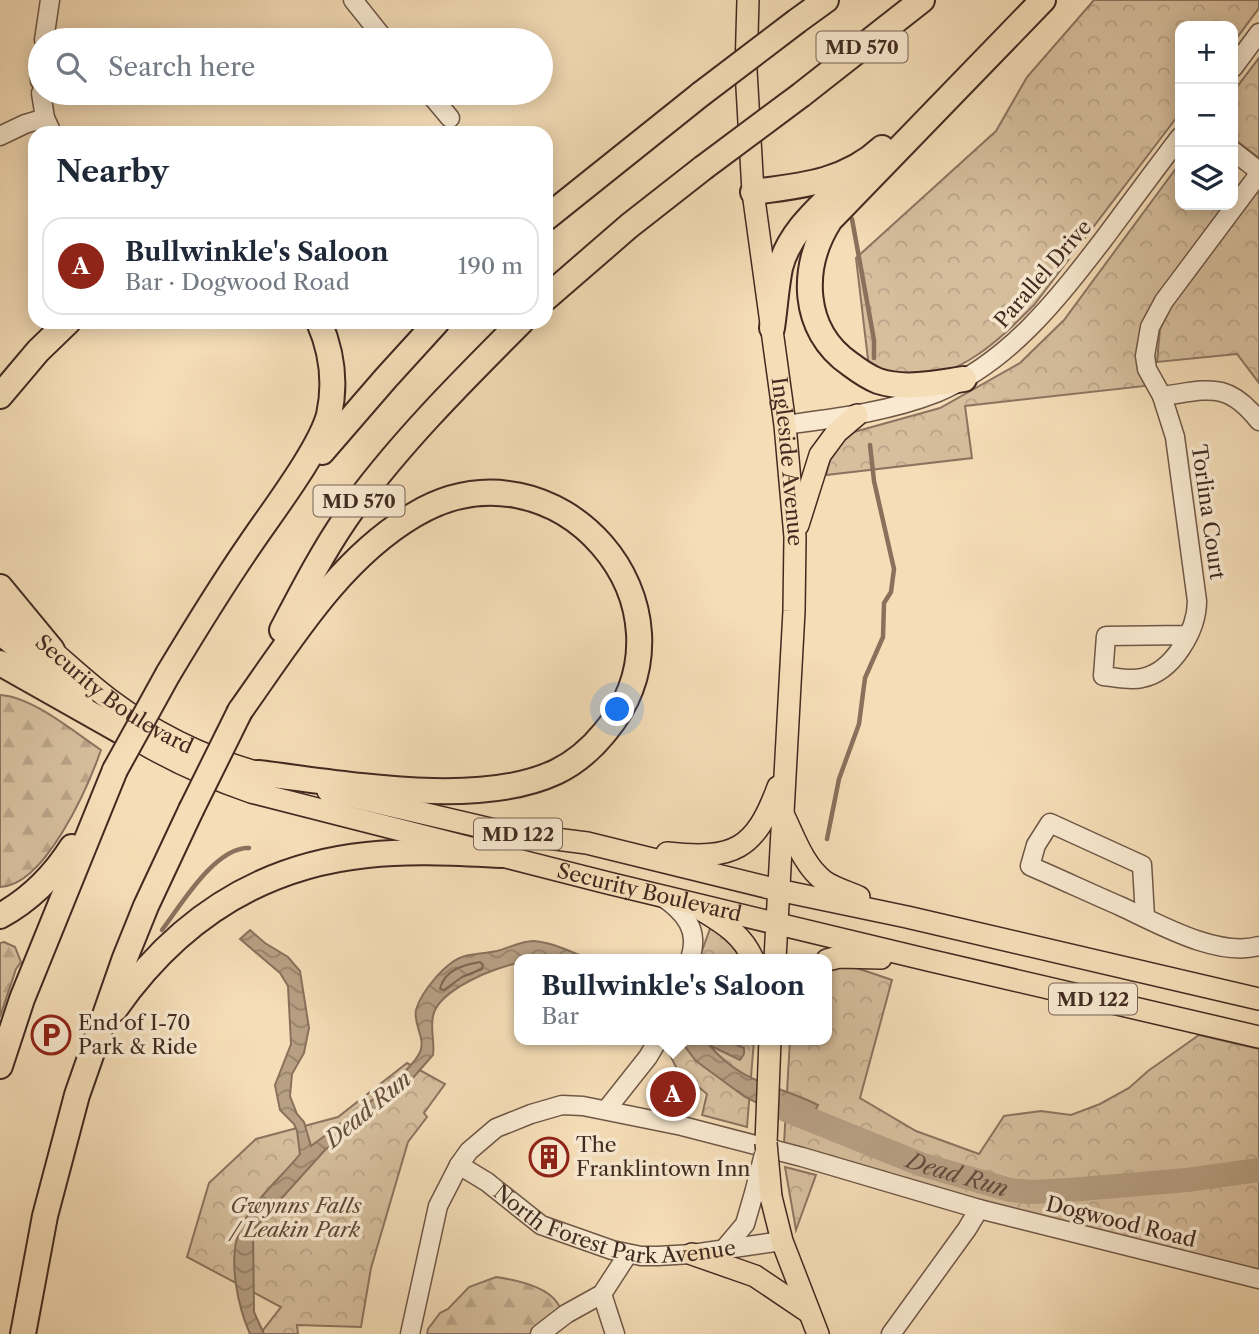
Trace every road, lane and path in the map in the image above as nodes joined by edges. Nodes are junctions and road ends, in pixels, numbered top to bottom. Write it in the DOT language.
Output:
graph roads {
  1 [pos="50,0"];
  2 [pos="353,0"];
  3 [pos="748,0"];
  4 [pos="826,0"];
  5 [pos="922,0"];
  6 [pos="1042,0"];
  7 [pos="46,28"];
  8 [pos="375,28"];
  9 [pos="1259,33"];
  10 [pos="1238,61"];
  11 [pos="43,105"];
  12 [pos="439,105"];
  13 [pos="450,118"];
  14 [pos="48,126"];
  15 [pos="0,136"];
  16 [pos="1175,144"];
  17 [pos="1238,154"];
  18 [pos="869,160"];
  19 [pos="1259,173"];
  20 [pos="754,192"];
  21 [pos="553,212"];
  22 [pos="553,292"];
  23 [pos="772,328"];
  24 [pos="61,329"];
  25 [pos="322,329"];
  26 [pos="431,329"];
  27 [pos="514,329"];
  28 [pos="964,379"];
  29 [pos="0,396"];
  30 [pos="1162,396"];
  31 [pos="856,415"];
  32 [pos="1259,421"];
  33 [pos="785,425"];
  34 [pos="274,509"];
  35 [pos="795,537"];
  36 [pos="0,587"];
  37 [pos="0,611"];
  38 [pos="0,634"];
  39 [pos="1188,635"];
  40 [pos="52,650"];
  41 [pos="0,663"];
  42 [pos="240,711"];
  43 [pos="133,738"];
  44 [pos="785,765"];
  45 [pos="115,770"];
  46 [pos="258,773"];
  47 [pos="783,814"];
  48 [pos="587,843"];
  49 [pos="501,855"];
  50 [pos="778,890"];
  51 [pos="658,894"];
  52 [pos="686,901"];
  53 [pos="0,916"];
  54 [pos="907,916"];
  55 [pos="1145,918"];
  56 [pos="777,923"];
  57 [pos="1259,946"];
  58 [pos="691,954"];
  59 [pos="750,954"];
  60 [pos="775,954"];
  61 [pos="832,959"];
  62 [pos="928,960"];
  63 [pos="1259,999"];
  64 [pos="96,1036"];
  65 [pos="1259,1037"];
  66 [pos="654,1045"];
  67 [pos="770,1045"];
  68 [pos="0,1066"];
  69 [pos="606,1110"];
  70 [pos="459,1165"];
  71 [pos="762,1195"];
  72 [pos="979,1209"];
  73 [pos="782,1241"];
  74 [pos="724,1248"];
  75 [pos="628,1254"];
  76 [pos="692,1254"];
  77 [pos="1259,1279"];
  78 [pos="602,1294"];
  79 [pos="28,1303"];
  80 [pos="807,1311"];
  81 [pos="4,1334"];
  82 [pos="23,1334"];
  83 [pos="410,1334"];
  84 [pos="540,1334"];
  85 [pos="615,1334"];
  86 [pos="818,1334"];
  87 [pos="891,1334"];
  1 -- 7 [label="street"];
  2 -- 8 [label="street"];
  3 -- 20 [label="main road, Ingleside Avenue"];
  4 -- 21 [label="highway, MD 570, bridge"];
  5 -- 22 [label="highway, MD 570, bridge"];
  6 -- 18 [label="highway"];
  6 -- 28 [label="highway"];
  9 -- 10 [label="street"];
  11 -- 14 [label="street"];
  12 -- 13 [label="street"];
  14 -- 15 [label="street"];
  16 -- 28 [label="street, Parallel Drive"];
  17 -- 19 [label="street"];
  18 -- 20 [label="highway"];
  18 -- 23 [label="highway"];
  19 -- 30 [label="street, Torlina Court"];
  20 -- 23 [label="main road, Ingleside Avenue"];
  23 -- 33 [label="main road, Ingleside Avenue"];
  24 -- 29 [label="highway"];
  25 -- 34 [label="highway"];
  26 -- 34 [label="highway, MD 570"];
  27 -- 42 [label="highway, MD 570"];
  28 -- 31 [label="street, Parallel Drive"];
  30 -- 32 [label="street"];
  30 -- 39 [label="street, Torlina Court"];
  31 -- 33 [label="street, Parallel Drive"];
  31 -- 35 [label="main road"];
  33 -- 35 [label="main road, Ingleside Avenue"];
  34 -- 45 [label="highway, MD 570, bridge"];
  35 -- 44 [label="main road, Ingleside Avenue"];
  36 -- 40 [label="highway"];
  37 -- 40 [label="main road, Security Boulevard / MD 122"];
  38 -- 43 [label="main road, Security Boulevard / MD 122"];
  39 -- 39 [label="street, Torlina Court"];
  40 -- 46 [label="main road, Security Boulevard / MD 122"];
  41 -- 43 [label="highway"];
  42 -- 46 [label="highway"];
  42 -- 64 [label="highway, MD 570, bridge"];
  43 -- 49 [label="main road, Security Boulevard / MD 122"];
  44 -- 47 [label="main road, Ingleside Avenue"];
  44 -- 48 [label="main road"];
  45 -- 53 [label="highway"];
  45 -- 68 [label="highway, MD 570"];
  46 -- 48 [label="main road, Security Boulevard / MD 122"];
  47 -- 50 [label="main road, Ingleside Avenue"];
  47 -- 54 [label="main road"];
  48 -- 50 [label="main road, Security Boulevard / MD 122"];
  49 -- 51 [label="main road, Security Boulevard / MD 122"];
  49 -- 64 [label="highway"];
  50 -- 54 [label="main road, Security Boulevard / MD 122"];
  50 -- 56 [label="main road, Ingleside Avenue"];
  51 -- 52 [label="main road, Security Boulevard / MD 122"];
  51 -- 58 [label="street"];
  52 -- 56 [label="main road, Security Boulevard / MD 122"];
  52 -- 59 [label="main road"];
  54 -- 63 [label="main road, Security Boulevard / MD 122"];
  55 -- 55 [label="street"];
  55 -- 57 [label="street"];
  56 -- 60 [label="main road"];
  56 -- 62 [label="main road, Security Boulevard / MD 122"];
  61 -- 62 [label="main road"];
  62 -- 65 [label="main road, Security Boulevard / MD 122"];
  64 -- 79 [label="highway, MD 570"];
  66 -- 69 [label="street"];
  67 -- 71 [label="main road, North Forest Park Avenue, bridge"];
  69 -- 70 [label="street, Dogwood Road"];
  69 -- 72 [label="street, Dogwood Road"];
  70 -- 75 [label="street, North Forest Park Avenue"];
  70 -- 83 [label="street, Dogwood Road"];
  71 -- 73 [label="main road, North Forest Park Avenue"];
  71 -- 74 [label="street"];
  72 -- 77 [label="street, Dogwood Road"];
  72 -- 87 [label="street"];
  73 -- 74 [label="street, North Forest Park Avenue"];
  73 -- 80 [label="main road, North Forest Park Avenue"];
  74 -- 76 [label="street, North Forest Park Avenue"];
  75 -- 76 [label="street, North Forest Park Avenue"];
  75 -- 78 [label="street"];
  76 -- 80 [label="main road"];
  78 -- 84 [label="street"];
  78 -- 85 [label="street"];
  79 -- 81 [label="highway"];
  79 -- 82 [label="highway, MD 570"];
  80 -- 86 [label="main road, North Forest Park Avenue"];
}
